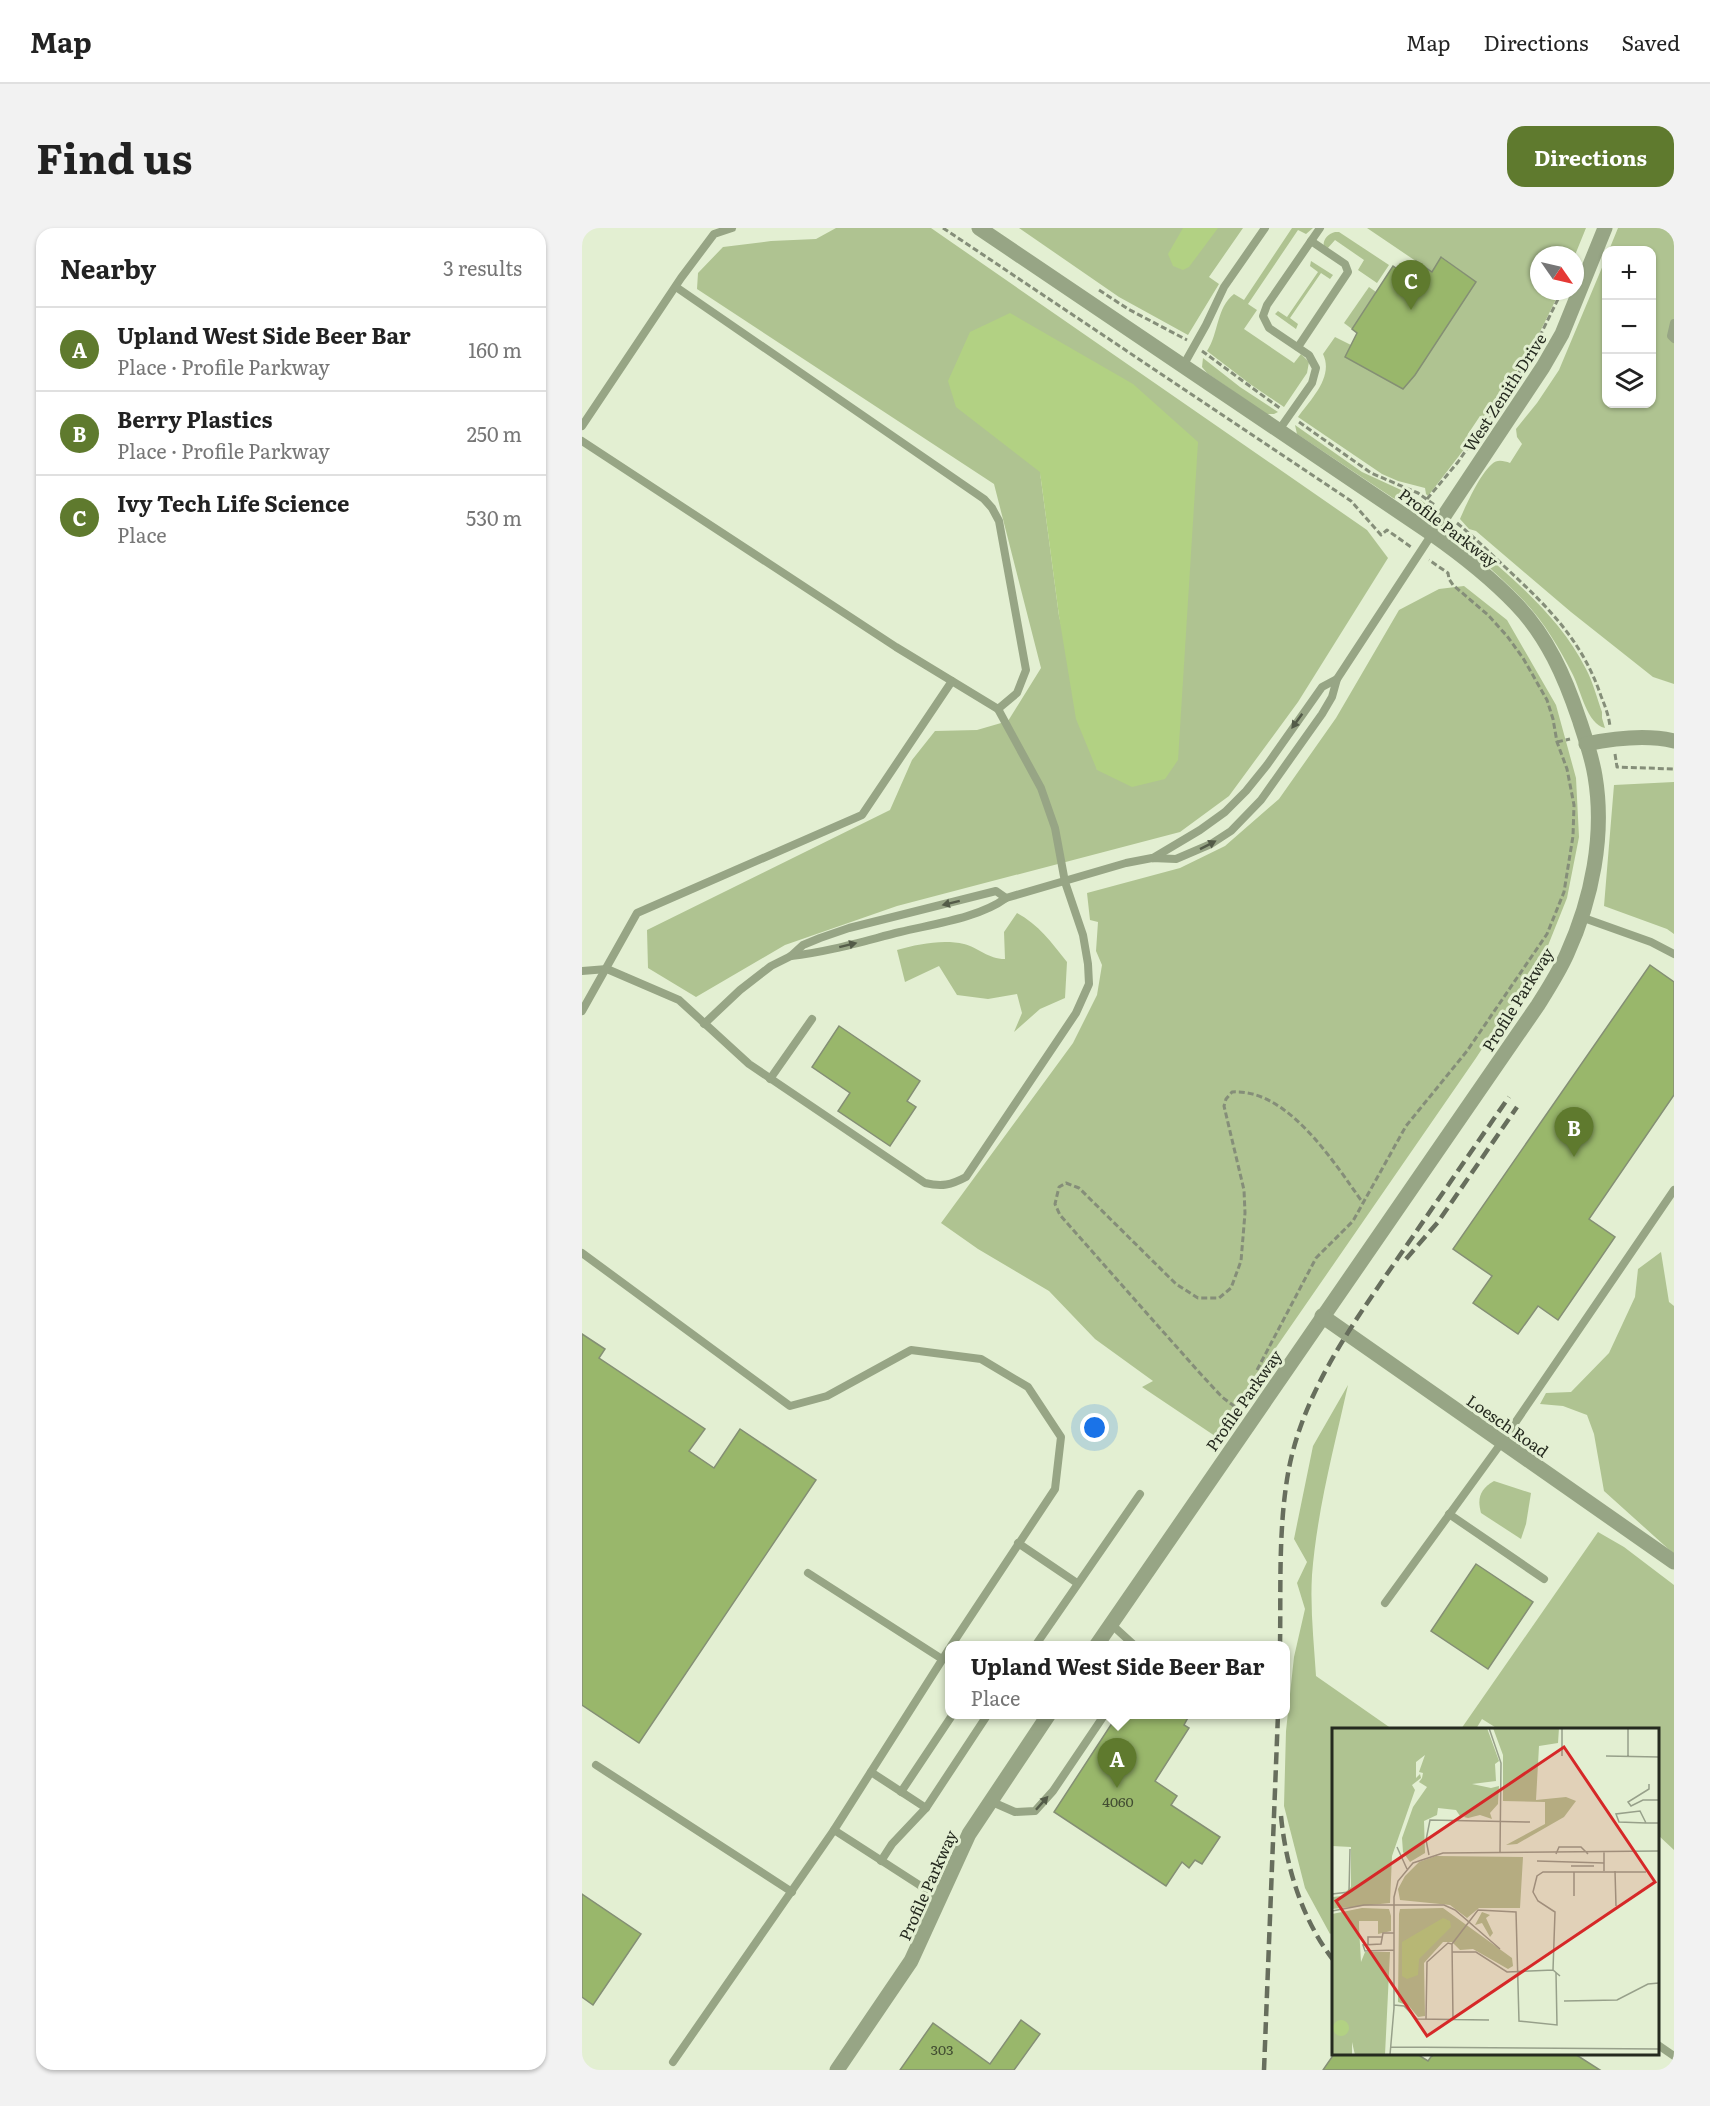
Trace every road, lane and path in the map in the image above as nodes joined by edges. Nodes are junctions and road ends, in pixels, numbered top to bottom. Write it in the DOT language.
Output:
graph roads {
  1 [pos="732,228"];
  2 [pos="943,228"];
  3 [pos="979,228"];
  4 [pos="1265,228"];
  5 [pos="1320,228"];
  6 [pos="1605,228"];
  7 [pos="1311,241"];
  8 [pos="675,287"];
  9 [pos="1558,300"];
  10 [pos="1674,323"];
  11 [pos="1674,339"];
  12 [pos="1298,347"];
  13 [pos="1183,366"];
  14 [pos="582,426"];
  15 [pos="1279,430"];
  16 [pos="582,441"];
  17 [pos="1427,499"];
  18 [pos="1432,534"];
  19 [pos="1381,535"];
  20 [pos="1449,579"];
  21 [pos="1337,679"];
  22 [pos="952,681"];
  23 [pos="998,709"];
  24 [pos="1674,741"];
  25 [pos="1587,744"];
  26 [pos="1152,858"];
  27 [pos="1065,882"];
  28 [pos="1006,898"];
  29 [pos="1581,917"];
  30 [pos="1674,954"];
  31 [pos="791,956"];
  32 [pos="607,969"];
  33 [pos="582,971"];
  34 [pos="582,1011"];
  35 [pos="812,1019"];
  36 [pos="704,1024"];
  37 [pos="770,1079"];
  38 [pos="1674,1190"];
  39 [pos="1363,1203"];
  40 [pos="582,1253"];
  41 [pos="1322,1316"];
  42 [pos="1257,1370"];
  43 [pos="1251,1420"];
  44 [pos="1502,1442"];
  45 [pos="1140,1494"];
  46 [pos="1449,1514"];
  47 [pos="1018,1543"];
  48 [pos="1674,1562"];
  49 [pos="808,1573"];
  50 [pos="1544,1579"];
  51 [pos="1077,1583"];
  52 [pos="1385,1603"];
  53 [pos="1111,1624"];
  54 [pos="956,1641"];
  55 [pos="1038,1641"];
  56 [pos="1099,1641"];
  57 [pos="1130,1641"];
  58 [pos="945,1655"];
  59 [pos="942,1659"];
  60 [pos="950,1719"];
  61 [pos="985,1719"];
  62 [pos="1046,1719"];
  63 [pos="1102,1719"];
  64 [pos="596,1765"];
  65 [pos="871,1772"];
  66 [pos="901,1792"];
  67 [pos="989,1801"];
  68 [pos="926,1808"];
  69 [pos="834,1830"];
  70 [pos="881,1861"];
  71 [pos="792,1892"];
  72 [pos="941,1899"];
  73 [pos="1659,2045"];
  74 [pos="1674,2056"];
  75 [pos="673,2062"];
  76 [pos="837,2070"];
  1 -- 8 [label="lane"];
  2 -- 19 [label="path"];
  3 -- 13 [label="street, Profile Parkway"];
  4 -- 13 [label="lane"];
  5 -- 7 [label="lane"];
  6 -- 18 [label="street, West Zenith Drive"];
  7 -- 12 [label="lane"];
  7 -- 12 [label="lane"];
  8 -- 14 [label="lane"];
  8 -- 23 [label="lane"];
  9 -- 17 [label="path"];
  10 -- 11 [label="lane"];
  12 -- 15 [label="lane"];
  13 -- 15 [label="street, Profile Parkway"];
  15 -- 18 [label="street, Profile Parkway"];
  16 -- 22 [label="lane"];
  18 -- 21 [label="lane"];
  18 -- 25 [label="street, Profile Parkway"];
  20 -- 39 [label="path"];
  21 -- 26 [label="lane, one-way"];
  26 -- 21 [label="lane, one-way"];
  22 -- 23 [label="lane"];
  22 -- 32 [label="lane"];
  23 -- 27 [label="lane"];
  24 -- 25 [label="street"];
  25 -- 29 [label="street, Profile Parkway"];
  26 -- 27 [label="lane"];
  27 -- 28 [label="lane"];
  27 -- 37 [label="lane"];
  31 -- 28 [label="lane, one-way"];
  28 -- 31 [label="lane, one-way"];
  29 -- 30 [label="lane"];
  29 -- 41 [label="street, Profile Parkway"];
  31 -- 36 [label="lane"];
  32 -- 33 [label="lane"];
  32 -- 34 [label="lane"];
  32 -- 36 [label="lane"];
  35 -- 37 [label="lane"];
  36 -- 37 [label="lane"];
  38 -- 44 [label="lane"];
  39 -- 42 [label="path"];
  39 -- 43 [label="path"];
  40 -- 47 [label="lane"];
  41 -- 43 [label="street, Profile Parkway"];
  41 -- 44 [label="street, Loesch Road"];
  43 -- 53 [label="street, Profile Parkway"];
  44 -- 46 [label="lane"];
  44 -- 48 [label="street, Loesch Road"];
  45 -- 51 [label="lane"];
  46 -- 50 [label="lane"];
  46 -- 52 [label="lane"];
  47 -- 51 [label="lane"];
  47 -- 54 [label="lane"];
  49 -- 59 [label="lane"];
  51 -- 55 [label="lane"];
  53 -- 56 [label="street, Profile Parkway"];
  53 -- 57 [label="lane"];
  58 -- 59 [label="lane"];
  59 -- 65 [label="lane"];
  60 -- 66 [label="lane"];
  61 -- 68 [label="lane"];
  62 -- 67 [label="street, Profile Parkway"];
  67 -- 63 [label="lane, one-way"];
  64 -- 71 [label="lane"];
  65 -- 66 [label="lane"];
  65 -- 69 [label="lane"];
  66 -- 68 [label="lane"];
  67 -- 72 [label="street, Profile Parkway"];
  68 -- 70 [label="lane"];
  69 -- 70 [label="lane"];
  69 -- 71 [label="lane"];
  70 -- 72 [label="lane"];
  71 -- 75 [label="lane"];
  72 -- 76 [label="street, Profile Parkway"];
  73 -- 74 [label="lane"];
}
